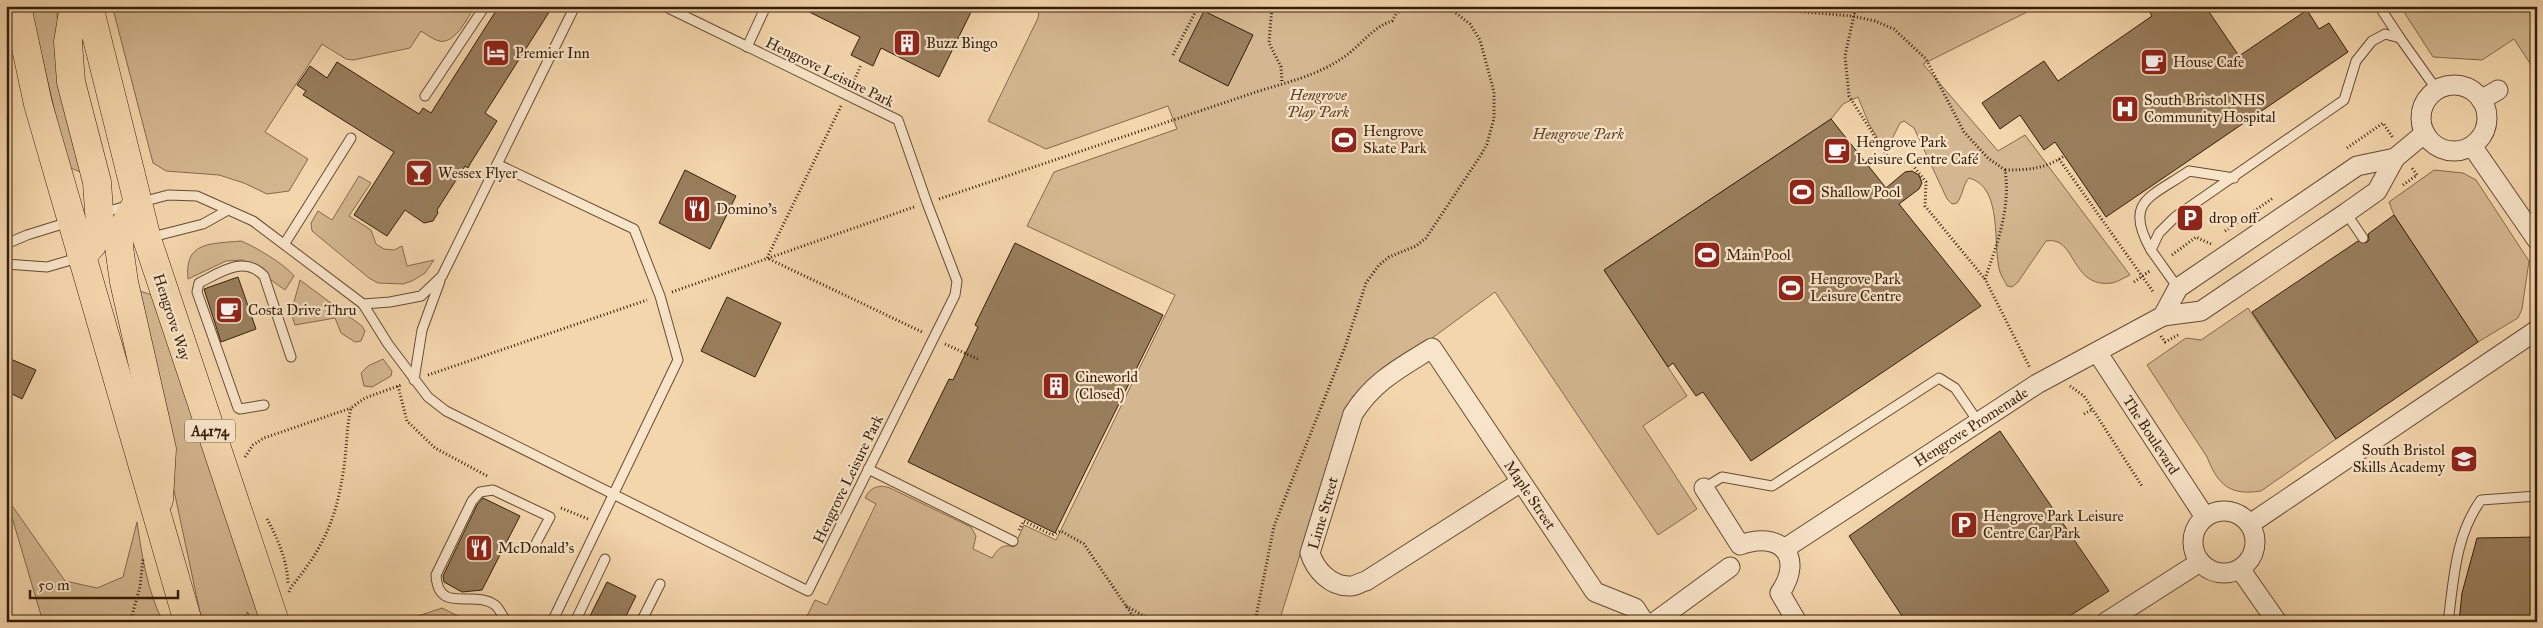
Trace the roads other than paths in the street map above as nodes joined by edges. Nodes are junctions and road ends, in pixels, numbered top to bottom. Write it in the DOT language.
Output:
graph roads {
  1 [pos="17,6"];
  2 [pos="74,6"];
  3 [pos="89,6"];
  4 [pos="485,6"];
  5 [pos="576,6"];
  6 [pos="664,6"];
  7 [pos="766,6"];
  8 [pos="2378,6"];
  9 [pos="2400,38"];
  10 [pos="747,47"];
  11 [pos="2437,90"];
  12 [pos="2498,90"];
  13 [pos="425,96"];
  14 [pos="2482,100"];
  15 [pos="2425,133"];
  16 [pos="350,138"];
  17 [pos="2472,146"];
  18 [pos="2395,158"];
  19 [pos="497,164"];
  20 [pos="2234,178"];
  21 [pos="136,204"];
  22 [pos="228,210"];
  23 [pos="2346,213"];
  24 [pos="85,217"];
  25 [pos="2363,238"];
  26 [pos="2537,240"];
  27 [pos="285,243"];
  28 [pos="6,244"];
  29 [pos="117,247"];
  30 [pos="2151,250"];
  31 [pos="6,264"];
  32 [pos="442,276"];
  33 [pos="2178,288"];
  34 [pos="363,304"];
  35 [pos="2164,316"];
  36 [pos="2537,330"];
  37 [pos="1432,348"];
  38 [pos="2096,352"];
  39 [pos="291,357"];
  40 [pos="414,380"];
  41 [pos="264,405"];
  42 [pos="1979,423"];
  43 [pos="868,469"];
  44 [pos="1521,482"];
  45 [pos="1704,488"];
  46 [pos="613,495"];
  47 [pos="2537,496"];
  48 [pos="2205,517"];
  49 [pos="158,521"];
  50 [pos="2250,524"];
  51 [pos="1013,541"];
  52 [pos="534,547"];
  53 [pos="1784,549"];
  54 [pos="606,559"];
  55 [pos="2200,562"];
  56 [pos="1730,567"];
  57 [pos="2240,569"];
  58 [pos="660,584"];
  59 [pos="272,612"];
  60 [pos="188,622"];
  61 [pos="506,622"];
  62 [pos="552,622"];
  63 [pos="575,622"];
  64 [pos="641,622"];
  65 [pos="1644,622"];
  66 [pos="1655,622"];
  67 [pos="1797,622"];
  68 [pos="2106,622"];
  69 [pos="2277,622"];
  70 [pos="2448,622"];
  1 -- 24 [label="highway"];
  2 -- 24 [label="highway"];
  3 -- 21 [label="highway, Hengrove Way / A4174"];
  4 -- 13 [label="lane"];
  5 -- 19 [label="lane"];
  6 -- 10 [label="lane, Hengrove Leisure Park"];
  7 -- 10 [label="lane"];
  8 -- 9 [label="lane"];
  9 -- 11 [label="lane"];
  9 -- 20 [label="lane"];
  10 -- 43 [label="lane, Hengrove Leisure Park"];
  11 -- 14 [label="street"];
  11 -- 15 [label="street"];
  12 -- 14 [label="street"];
  14 -- 17 [label="street"];
  15 -- 17 [label="street"];
  15 -- 18 [label="street, Hengrove Promenade"];
  16 -- 27 [label="lane"];
  17 -- 26 [label="street"];
  18 -- 23 [label="street, Hengrove Promenade"];
  18 -- 33 [label="street, Hengrove Promenade"];
  19 -- 32 [label="lane"];
  19 -- 46 [label="lane"];
  20 -- 30 [label="lane"];
  20 -- 30 [label="lane"];
  21 -- 22 [label="lane, Hengrove Leisure Park"];
  21 -- 24 [label="lane, Hengrove Leisure Park"];
  21 -- 29 [label="highway, Hengrove Way / A4174"];
  22 -- 27 [label="lane, Hengrove Leisure Park"];
  22 -- 29 [label="lane"];
  23 -- 25 [label="lane"];
  23 -- 35 [label="street, Hengrove Promenade"];
  24 -- 28 [label="lane, Hengrove Leisure Park"];
  24 -- 29 [label="highway"];
  27 -- 34 [label="lane, Hengrove Leisure Park"];
  29 -- 31 [label="lane"];
  29 -- 49 [label="highway, Hengrove Way / A4174"];
  29 -- 49 [label="highway"];
  29 -- 59 [label="highway, Hengrove Way / A4174"];
  30 -- 33 [label="lane"];
  32 -- 34 [label="lane"];
  32 -- 40 [label="lane"];
  33 -- 35 [label="street, Hengrove Promenade"];
  34 -- 40 [label="lane, Hengrove Leisure Park"];
  35 -- 38 [label="street, Hengrove Promenade"];
  36 -- 50 [label="street"];
  37 -- 44 [label="street, Maple Street"];
  37 -- 44 [label="street, Lime Street"];
  38 -- 42 [label="street, Hengrove Promenade"];
  38 -- 48 [label="street, The Boulevard"];
  39 -- 41 [label="lane"];
  40 -- 46 [label="lane, Hengrove Leisure Park"];
  42 -- 45 [label="lane"];
  42 -- 53 [label="street, Hengrove Promenade"];
  43 -- 46 [label="lane, Hengrove Leisure Park"];
  43 -- 51 [label="lane"];
  44 -- 65 [label="street, Maple Street"];
  45 -- 53 [label="street"];
  46 -- 62 [label="lane"];
  47 -- 70 [label="lane"];
  48 -- 50 [label="street"];
  48 -- 55 [label="street"];
  49 -- 60 [label="highway, Hengrove Way / A4174"];
  50 -- 57 [label="street"];
  52 -- 61 [label="lane"];
  53 -- 67 [label="street"];
  54 -- 63 [label="lane"];
  55 -- 57 [label="street"];
  55 -- 68 [label="street"];
  56 -- 66 [label="street"];
  57 -- 69 [label="street"];
  58 -- 64 [label="lane"];
}
